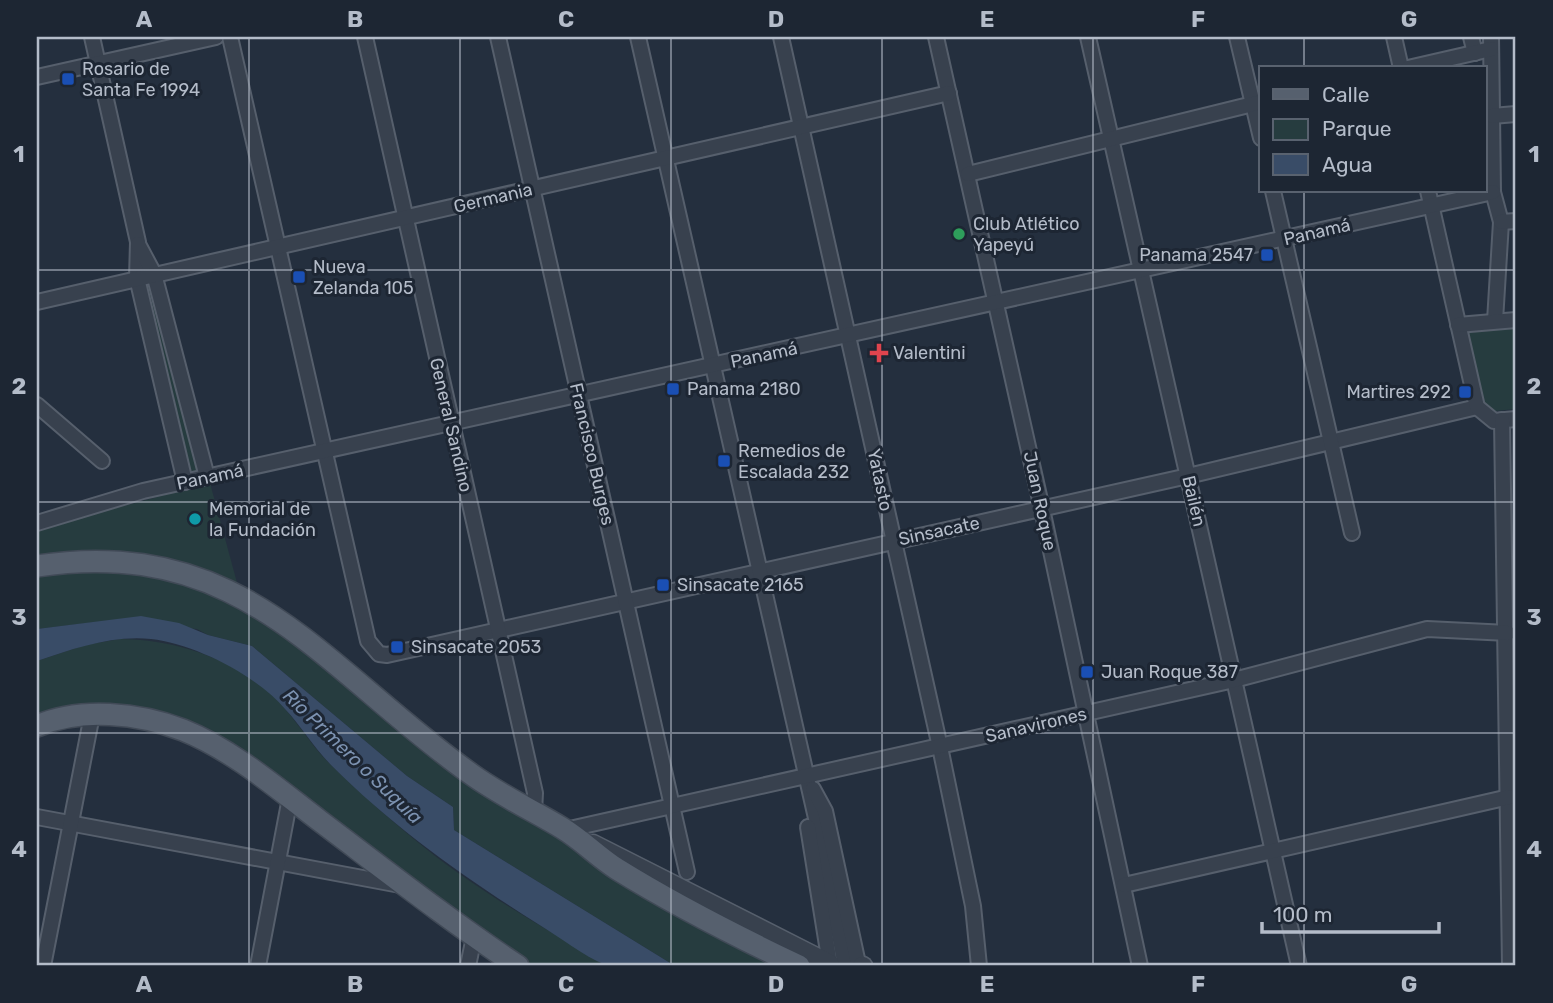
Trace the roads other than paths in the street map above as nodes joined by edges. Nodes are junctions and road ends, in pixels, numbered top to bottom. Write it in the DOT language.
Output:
graph roads {
  1 [pos="92,37"];
  2 [pos="216,37"];
  3 [pos="230,37"];
  4 [pos="365,37"];
  5 [pos="498,37"];
  6 [pos="638,37"];
  7 [pos="781,37"];
  8 [pos="936,37"];
  9 [pos="1088,37"];
  10 [pos="1237,37"];
  11 [pos="1394,37"];
  12 [pos="1471,37"];
  13 [pos="1491,43"];
  14 [pos="1475,53"];
  15 [pos="97,63"];
  16 [pos="1401,66"];
  17 [pos="1417,66"];
  18 [pos="37,77"];
  19 [pos="949,93"];
  20 [pos="1257,103"];
  21 [pos="1516,114"];
  22 [pos="1492,116"];
  23 [pos="1259,120"];
  24 [pos="802,127"];
  25 [pos="1111,137"];
  26 [pos="666,158"];
  27 [pos="968,174"];
  28 [pos="532,189"];
  29 [pos="1273,192"];
  30 [pos="1428,192"];
  31 [pos="1493,192"];
  32 [pos="1432,206"];
  33 [pos="405,219"];
  34 [pos="1516,221"];
  35 [pos="1501,222"];
  36 [pos="1284,239"];
  37 [pos="138,242"];
  38 [pos="279,248"];
  39 [pos="1141,271"];
  40 [pos="154,274"];
  41 [pos="137,278"];
  42 [pos="37,302"];
  43 [pos="996,303"];
  44 [pos="1516,320"];
  45 [pos="1495,321"];
  46 [pos="1458,325"];
  47 [pos="848,336"];
  48 [pos="713,366"];
  49 [pos="579,395"];
  50 [pos="37,405"];
  51 [pos="1477,407"];
  52 [pos="1509,420"];
  53 [pos="450,424"];
  54 [pos="1331,441"];
  55 [pos="326,452"];
  56 [pos="102,461"];
  57 [pos="1188,476"];
  58 [pos="207,477"];
  59 [pos="185,482"];
  60 [pos="1042,509"];
  61 [pos="1510,513"];
  62 [pos="37,523"];
  63 [pos="1352,533"];
  64 [pos="894,541"];
  65 [pos="37,566"];
  66 [pos="759,572"];
  67 [pos="626,601"];
  68 [pos="1511,617"];
  69 [pos="499,630"];
  70 [pos="1508,633"];
  71 [pos="1234,680"];
  72 [pos="1087,713"];
  73 [pos="92,715"];
  74 [pos="37,726"];
  75 [pos="1512,727"];
  76 [pos="940,747"];
  77 [pos="804,776"];
  78 [pos="1509,797"];
  79 [pos="290,798"];
  80 [pos="673,805"];
  81 [pos="534,812"];
  82 [pos="37,817"];
  83 [pos="71,824"];
  84 [pos="565,830"];
  85 [pos="1274,853"];
  86 [pos="279,863"];
  87 [pos="687,872"];
  88 [pos="1124,885"];
  89 [pos="406,886"];
  90 [pos="474,937"];
  91 [pos="838,965"];
  92 [pos="43,966"];
  93 [pos="258,966"];
  94 [pos="468,966"];
  95 [pos="518,966"];
  96 [pos="799,966"];
  97 [pos="863,966"];
  98 [pos="979,966"];
  99 [pos="1140,966"];
  100 [pos="1299,966"];
  101 [pos="1510,966"];
  1 -- 15 [label="street"];
  2 -- 15 [label="street"];
  3 -- 38 [label="street"];
  4 -- 33 [label="street, General Sandino"];
  5 -- 28 [label="street, Francisco Burges"];
  6 -- 26 [label="street"];
  7 -- 24 [label="street, Yatasto"];
  8 -- 19 [label="street, Juan Roque"];
  9 -- 25 [label="street, Bailén"];
  10 -- 20 [label="street"];
  11 -- 16 [label="street"];
  12 -- 14 [label="street"];
  13 -- 14 [label="street"];
  13 -- 22 [label="street"];
  14 -- 17 [label="street"];
  15 -- 18 [label="street"];
  15 -- 37 [label="street"];
  19 -- 24 [label="street, Germania"];
  19 -- 27 [label="street, Juan Roque"];
  20 -- 23 [label="street"];
  20 -- 25 [label="street"];
  21 -- 22 [label="street"];
  22 -- 31 [label="street"];
  24 -- 26 [label="street, Germania"];
  24 -- 47 [label="street, Yatasto"];
  25 -- 27 [label="street"];
  25 -- 39 [label="street, Bailén"];
  26 -- 28 [label="street, Germania"];
  26 -- 48 [label="street"];
  27 -- 43 [label="street, Juan Roque"];
  28 -- 33 [label="street, Germania"];
  28 -- 49 [label="street, Francisco Burges"];
  29 -- 36 [label="street"];
  30 -- 32 [label="street"];
  31 -- 32 [label="street, Panamá"];
  31 -- 35 [label="street"];
  32 -- 36 [label="street, Panamá"];
  32 -- 46 [label="street"];
  33 -- 38 [label="street, Germania"];
  33 -- 53 [label="street, General Sandino"];
  34 -- 35 [label="street"];
  35 -- 45 [label="street"];
  36 -- 39 [label="street, Panamá"];
  36 -- 54 [label="street"];
  37 -- 40 [label="street"];
  37 -- 41 [label="street"];
  38 -- 40 [label="street, Germania"];
  38 -- 55 [label="street"];
  39 -- 43 [label="street, Panamá"];
  39 -- 57 [label="street, Bailén"];
  40 -- 41 [label="street, Germania"];
  40 -- 58 [label="street"];
  41 -- 42 [label="street, Germania"];
  41 -- 59 [label="street"];
  43 -- 47 [label="street, Panamá"];
  43 -- 60 [label="street, Juan Roque"];
  44 -- 45 [label="street"];
  45 -- 46 [label="street"];
  46 -- 51 [label="street"];
  47 -- 48 [label="street, Panamá"];
  47 -- 64 [label="street, Yatasto"];
  48 -- 49 [label="street, Panamá"];
  48 -- 66 [label="street"];
  49 -- 53 [label="street, Panamá"];
  49 -- 67 [label="street, Francisco Burges"];
  50 -- 56 [label="street"];
  51 -- 52 [label="street"];
  51 -- 54 [label="street, Sinsacate"];
  52 -- 61 [label="street"];
  53 -- 55 [label="street, Panamá"];
  53 -- 69 [label="street, General Sandino"];
  54 -- 57 [label="street, Sinsacate"];
  54 -- 63 [label="street"];
  55 -- 58 [label="street, Panamá"];
  55 -- 69 [label="street, Sinsacate"];
  57 -- 60 [label="street, Sinsacate"];
  57 -- 71 [label="street, Bailén"];
  58 -- 59 [label="street, Panamá"];
  59 -- 62 [label="street, Panamá"];
  60 -- 64 [label="street, Sinsacate"];
  60 -- 72 [label="street, Juan Roque"];
  61 -- 68 [label="street"];
  64 -- 66 [label="street, Sinsacate"];
  64 -- 76 [label="street, Yatasto"];
  65 -- 81 [label="main road"];
  66 -- 67 [label="street, Sinsacate"];
  66 -- 77 [label="street"];
  67 -- 69 [label="street, Sinsacate"];
  67 -- 80 [label="street, Francisco Burges"];
  68 -- 70 [label="street"];
  69 -- 81 [label="street, General Sandino"];
  70 -- 71 [label="street, Sanavirones"];
  70 -- 75 [label="street"];
  71 -- 72 [label="street, Sanavirones"];
  71 -- 85 [label="street, Bailén"];
  72 -- 76 [label="street, Sanavirones"];
  72 -- 88 [label="street, Juan Roque"];
  73 -- 74 [label="main road"];
  73 -- 79 [label="main road"];
  73 -- 83 [label="street"];
  75 -- 78 [label="street"];
  76 -- 77 [label="street, Sanavirones"];
  76 -- 98 [label="street, Yatasto"];
  77 -- 80 [label="street, Sanavirones"];
  77 -- 91 [label="street"];
  77 -- 97 [label="street"];
  78 -- 85 [label="street"];
  78 -- 101 [label="street"];
  79 -- 86 [label="street"];
  79 -- 89 [label="main road"];
  80 -- 84 [label="street, Sanavirones"];
  80 -- 87 [label="street, Francisco Burges"];
  81 -- 84 [label="main road"];
  82 -- 83 [label="street"];
  83 -- 86 [label="street"];
  83 -- 92 [label="street"];
  84 -- 91 [label="street"];
  84 -- 96 [label="main road"];
  85 -- 88 [label="street"];
  85 -- 100 [label="street, Bailén"];
  86 -- 89 [label="street"];
  86 -- 93 [label="street"];
  88 -- 99 [label="street, Juan Roque"];
  89 -- 90 [label="main road"];
  90 -- 94 [label="street"];
  90 -- 95 [label="main road"];
}
